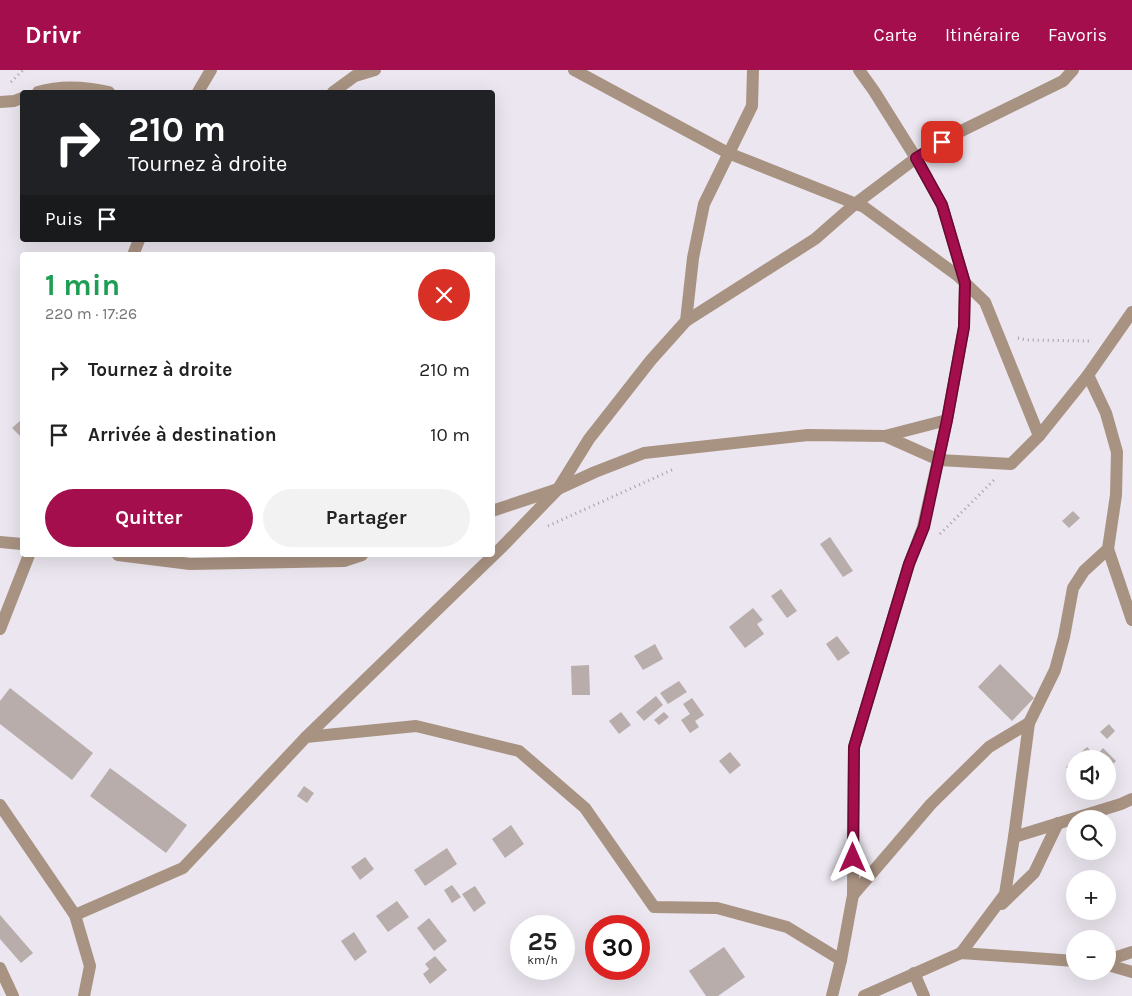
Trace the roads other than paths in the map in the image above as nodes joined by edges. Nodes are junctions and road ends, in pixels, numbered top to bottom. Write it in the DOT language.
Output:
graph roads {
  1 [pos="211,70"];
  2 [pos="375,70"];
  3 [pos="574,70"];
  4 [pos="753,70"];
  5 [pos="859,70"];
  6 [pos="1073,70"];
  7 [pos="44,90"];
  8 [pos="98,90"];
  9 [pos="199,90"];
  10 [pos="336,90"];
  11 [pos="20,99"];
  12 [pos="0,102"];
  13 [pos="728,153"];
  14 [pos="916,158"];
  15 [pos="855,204"];
  16 [pos="965,283"];
  17 [pos="1132,312"];
  18 [pos="686,321"];
  19 [pos="1088,375"];
  20 [pos="947,420"];
  21 [pos="885,436"];
  22 [pos="1038,436"];
  23 [pos="938,460"];
  24 [pos="558,489"];
  25 [pos="495,510"];
  26 [pos="0,542"];
  27 [pos="20,544"];
  28 [pos="1108,549"];
  29 [pos="495,554"];
  30 [pos="28,557"];
  31 [pos="134,557"];
  32 [pos="356,557"];
  33 [pos="492,557"];
  34 [pos="1132,620"];
  35 [pos="0,628"];
  36 [pos="1029,723"];
  37 [pos="306,737"];
  38 [pos="1132,799"];
  39 [pos="0,805"];
  40 [pos="1058,823"];
  41 [pos="1014,837"];
  42 [pos="853,894"];
  43 [pos="75,915"];
  44 [pos="988,917"];
  45 [pos="1132,952"];
  46 [pos="961,953"];
  47 [pos="1116,957"];
  48 [pos="841,960"];
  49 [pos="1066,960"];
  50 [pos="1116,967"];
  51 [pos="0,968"];
  52 [pos="1132,972"];
  53 [pos="914,973"];
  54 [pos="13,996"];
  55 [pos="84,996"];
  56 [pos="832,996"];
  57 [pos="864,996"];
  58 [pos="924,996"];
  1 -- 9 [label="street"];
  2 -- 10 [label="street"];
  3 -- 13 [label="street"];
  4 -- 13 [label="street"];
  5 -- 14 [label="street"];
  6 -- 14 [label="street"];
  7 -- 8 [label="street"];
  11 -- 12 [label="street"];
  13 -- 15 [label="street"];
  13 -- 18 [label="street"];
  14 -- 15 [label="street"];
  14 -- 16 [label="street"];
  15 -- 16 [label="street"];
  15 -- 18 [label="street"];
  16 -- 20 [label="street"];
  16 -- 22 [label="street"];
  17 -- 19 [label="street"];
  18 -- 24 [label="street"];
  19 -- 22 [label="street"];
  19 -- 28 [label="street"];
  20 -- 21 [label="street"];
  20 -- 23 [label="street"];
  21 -- 23 [label="street"];
  21 -- 24 [label="street"];
  22 -- 23 [label="street"];
  23 -- 42 [label="street"];
  24 -- 25 [label="street"];
  24 -- 29 [label="street"];
  26 -- 27 [label="street"];
  28 -- 34 [label="street"];
  28 -- 36 [label="street"];
  30 -- 35 [label="street"];
  31 -- 32 [label="street"];
  33 -- 37 [label="street"];
  36 -- 41 [label="street"];
  36 -- 42 [label="street"];
  37 -- 43 [label="street"];
  37 -- 48 [label="street"];
  38 -- 40 [label="street"];
  39 -- 43 [label="street"];
  40 -- 41 [label="street"];
  40 -- 44 [label="street"];
  41 -- 44 [label="street"];
  42 -- 48 [label="street"];
  43 -- 55 [label="street"];
  44 -- 46 [label="street"];
  45 -- 47 [label="street"];
  46 -- 49 [label="street"];
  46 -- 53 [label="street"];
  48 -- 56 [label="street"];
  50 -- 52 [label="street"];
  51 -- 54 [label="street"];
  53 -- 57 [label="street"];
  53 -- 58 [label="street"];
}
